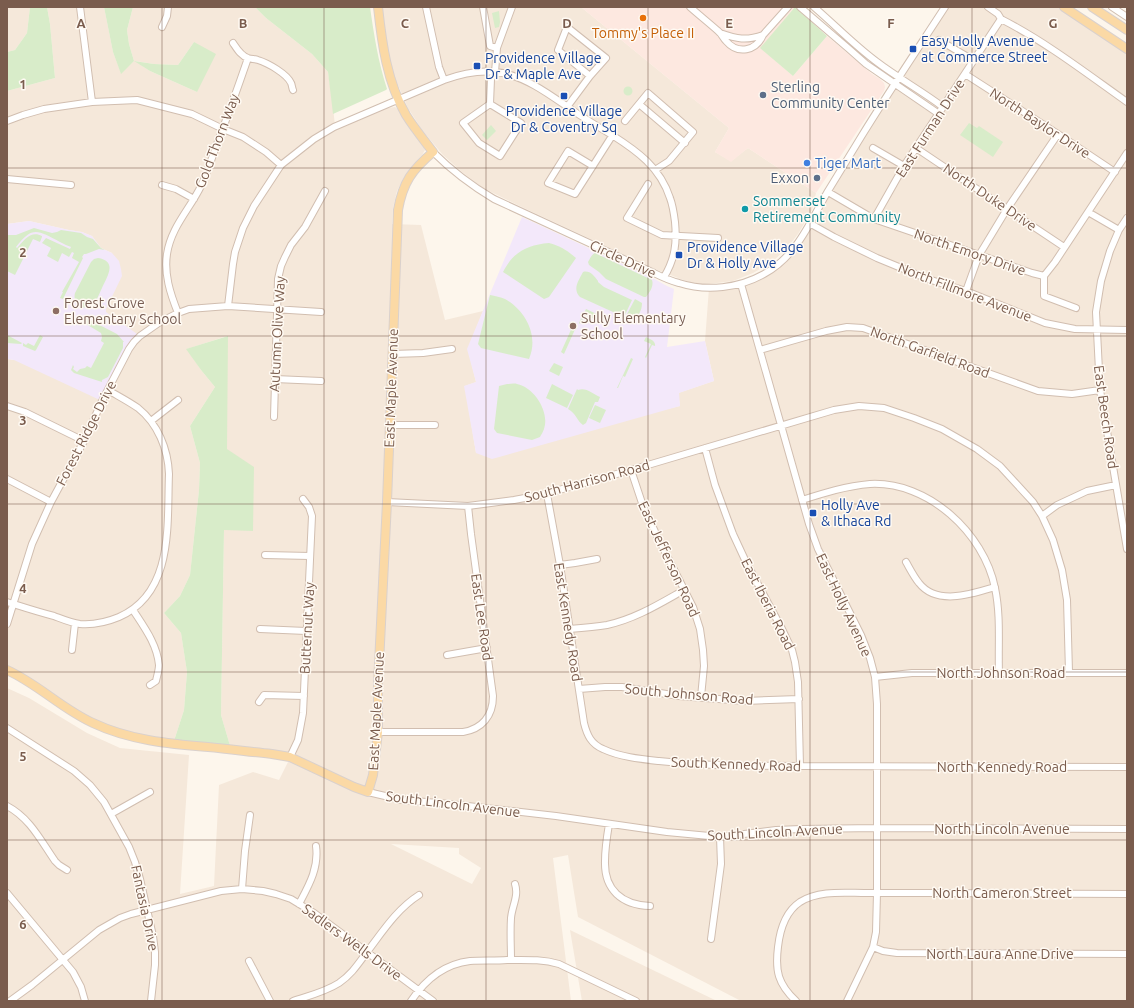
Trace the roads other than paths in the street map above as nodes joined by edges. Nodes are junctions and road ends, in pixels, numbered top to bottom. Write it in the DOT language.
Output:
graph roads {
  1 [pos="80,7"];
  2 [pos="168,7"];
  3 [pos="378,7"];
  4 [pos="426,7"];
  5 [pos="482,7"];
  6 [pos="512,7"];
  7 [pos="690,7"];
  8 [pos="788,7"];
  9 [pos="800,7"];
  10 [pos="814,7"];
  11 [pos="945,7"];
  12 [pos="988,7"];
  13 [pos="1064,7"];
  14 [pos="1092,7"];
  15 [pos="1112,7"];
  16 [pos="1127,17"];
  17 [pos="1002,19"];
  18 [pos="162,27"];
  19 [pos="1127,30"];
  20 [pos="720,33"];
  21 [pos="763,35"];
  22 [pos="939,40"];
  23 [pos="233,42"];
  24 [pos="498,48"];
  25 [pos="1127,49"];
  26 [pos="248,58"];
  27 [pos="973,60"];
  28 [pos="495,72"];
  29 [pos="965,74"];
  30 [pos="590,76"];
  31 [pos="898,78"];
  32 [pos="444,80"];
  33 [pos="894,84"];
  34 [pos="293,90"];
  35 [pos="399,100"];
  36 [pos="92,102"];
  37 [pos="1127,102"];
  38 [pos="490,104"];
  39 [pos="639,104"];
  40 [pos="567,107"];
  41 [pos="943,107"];
  42 [pos="939,114"];
  43 [pos="7,121"];
  44 [pos="625,121"];
  45 [pos="222,129"];
  46 [pos="1058,134"];
  47 [pos="612,136"];
  48 [pos="685,142"];
  49 [pos="873,148"];
  50 [pos="916,148"];
  51 [pos="433,152"];
  52 [pos="1127,153"];
  53 [pos="281,165"];
  54 [pos="593,166"];
  55 [pos="904,166"];
  56 [pos="655,170"];
  57 [pos="1115,172"];
  58 [pos="7,179"];
  59 [pos="648,184"];
  60 [pos="71,185"];
  61 [pos="162,185"];
  62 [pos="325,191"];
  63 [pos="828,192"];
  64 [pos="194,199"];
  65 [pos="1007,209"];
  66 [pos="1088,212"];
  67 [pos="1127,218"];
  68 [pos="874,219"];
  69 [pos="811,224"];
  70 [pos="1119,230"];
  71 [pos="676,236"];
  72 [pos="718,238"];
  73 [pos="1064,246"];
  74 [pos="979,255"];
  75 [pos="1044,276"];
  76 [pos="664,277"];
  77 [pos="741,284"];
  78 [pos="966,291"];
  79 [pos="228,306"];
  80 [pos="1076,308"];
  81 [pos="277,309"];
  82 [pos="178,312"];
  83 [pos="321,312"];
  84 [pos="1096,329"];
  85 [pos="1127,330"];
  86 [pos="452,349"];
  87 [pos="760,350"];
  88 [pos="393,354"];
  89 [pos="275,380"];
  90 [pos="321,381"];
  91 [pos="108,390"];
  92 [pos="1100,390"];
  93 [pos="178,400"];
  94 [pos="7,406"];
  95 [pos="274,417"];
  96 [pos="151,421"];
  97 [pos="390,425"];
  98 [pos="435,425"];
  99 [pos="782,426"];
  100 [pos="84,441"];
  101 [pos="705,448"];
  102 [pos="631,470"];
  103 [pos="7,479"];
  104 [pos="1116,485"];
  105 [pos="547,494"];
  106 [pos="303,499"];
  107 [pos="802,500"];
  108 [pos="51,502"];
  109 [pos="387,502"];
  110 [pos="468,506"];
  111 [pos="1042,516"];
  112 [pos="1126,542"];
  113 [pos="1127,549"];
  114 [pos="265,555"];
  115 [pos="310,556"];
  116 [pos="597,559"];
  117 [pos="906,562"];
  118 [pos="560,565"];
  119 [pos="995,587"];
  120 [pos="684,590"];
  121 [pos="10,603"];
  122 [pos="133,610"];
  123 [pos="75,623"];
  124 [pos="7,624"];
  125 [pos="260,629"];
  126 [pos="570,629"];
  127 [pos="306,631"];
  128 [pos="486,648"];
  129 [pos="72,650"];
  130 [pos="447,655"];
  131 [pos="7,670"];
  132 [pos="1069,672"];
  133 [pos="998,673"];
  134 [pos="1127,673"];
  135 [pos="875,677"];
  136 [pos="150,686"];
  137 [pos="579,689"];
  138 [pos="304,696"];
  139 [pos="701,697"];
  140 [pos="799,699"];
  141 [pos="259,702"];
  142 [pos="7,728"];
  143 [pos="378,732"];
  144 [pos="597,746"];
  145 [pos="290,757"];
  146 [pos="800,766"];
  147 [pos="877,767"];
  148 [pos="1127,767"];
  149 [pos="150,792"];
  150 [pos="368,792"];
  151 [pos="7,806"];
  152 [pos="111,814"];
  153 [pos="250,815"];
  154 [pos="609,824"];
  155 [pos="877,828"];
  156 [pos="1127,829"];
  157 [pos="720,837"];
  158 [pos="316,846"];
  159 [pos="67,870"];
  160 [pos="515,884"];
  161 [pos="242,889"];
  162 [pos="7,893"];
  163 [pos="878,893"];
  164 [pos="1127,894"];
  165 [pos="419,895"];
  166 [pos="300,904"];
  167 [pos="650,906"];
  168 [pos="147,910"];
  169 [pos="711,939"];
  170 [pos="873,947"];
  171 [pos="367,952"];
  172 [pos="1127,954"];
  173 [pos="63,960"];
  174 [pos="511,960"];
  175 [pos="249,961"];
  176 [pos="418,990"];
  177 [pos="10,1001"];
  178 [pos="85,1001"];
  179 [pos="151,1001"];
  180 [pos="270,1001"];
  181 [pos="293,1001"];
  182 [pos="411,1001"];
  183 [pos="433,1001"];
  184 [pos="636,1001"];
  185 [pos="796,1001"];
  186 [pos="847,1001"];
  1 -- 36 [label="street"];
  2 -- 18 [label="street"];
  3 -- 35 [label="main road"];
  4 -- 32 [label="street"];
  5 -- 24 [label="street"];
  6 -- 24 [label="street"];
  7 -- 20 [label="street"];
  8 -- 21 [label="street"];
  9 -- 33 [label="street"];
  10 -- 31 [label="street"];
  11 -- 31 [label="street"];
  12 -- 17 [label="street"];
  13 -- 25 [label="main road"];
  14 -- 19 [label="main road"];
  15 -- 16 [label="street"];
  17 -- 27 [label="street, East Furman Drive"];
  17 -- 37 [label="street"];
  20 -- 21 [label="street"];
  20 -- 21 [label="street"];
  22 -- 27 [label="street"];
  23 -- 26 [label="street"];
  24 -- 28 [label="street"];
  26 -- 34 [label="street"];
  26 -- 45 [label="street, Gold Thorn Way"];
  27 -- 29 [label="street, East Furman Drive"];
  28 -- 32 [label="street"];
  28 -- 38 [label="street"];
  28 -- 40 [label="street"];
  29 -- 41 [label="street, East Furman Drive"];
  29 -- 46 [label="street, North Baylor Drive"];
  30 -- 30 [label="street"];
  30 -- 40 [label="street"];
  31 -- 33 [label="street"];
  31 -- 41 [label="street"];
  32 -- 35 [label="street"];
  33 -- 42 [label="street"];
  33 -- 63 [label="street"];
  35 -- 51 [label="main road"];
  35 -- 53 [label="street"];
  36 -- 43 [label="street"];
  36 -- 45 [label="street"];
  38 -- 38 [label="street"];
  39 -- 44 [label="street"];
  39 -- 48 [label="street"];
  39 -- 48 [label="street"];
  40 -- 47 [label="street"];
  41 -- 42 [label="street, East Furman Drive"];
  42 -- 50 [label="street, East Furman Drive"];
  45 -- 53 [label="street"];
  45 -- 64 [label="street, Gold Thorn Way"];
  46 -- 57 [label="street, North Baylor Drive"];
  46 -- 65 [label="street"];
  47 -- 54 [label="street"];
  47 -- 56 [label="street"];
  48 -- 56 [label="street"];
  49 -- 55 [label="street"];
  50 -- 55 [label="street, East Furman Drive"];
  50 -- 65 [label="street, North Duke Drive"];
  51 -- 76 [label="street, Circle Drive"];
  51 -- 88 [label="main road, East Maple Avenue"];
  52 -- 57 [label="street"];
  53 -- 79 [label="street"];
  54 -- 54 [label="street"];
  55 -- 68 [label="street, East Furman Drive"];
  56 -- 71 [label="street"];
  57 -- 66 [label="street"];
  58 -- 60 [label="street"];
  59 -- 71 [label="street"];
  61 -- 64 [label="street"];
  62 -- 81 [label="street, Autumn Olive Way"];
  63 -- 68 [label="street, North Emory Drive"];
  63 -- 69 [label="street"];
  64 -- 82 [label="street, Gold Thorn Way"];
  65 -- 73 [label="street, North Duke Drive"];
  65 -- 74 [label="street"];
  66 -- 70 [label="street"];
  66 -- 73 [label="street"];
  67 -- 70 [label="street, East Beech Road"];
  68 -- 74 [label="street, North Emory Drive"];
  69 -- 77 [label="street, Circle Drive"];
  69 -- 78 [label="street, North Fillmore Avenue"];
  70 -- 84 [label="street, East Beech Road"];
  71 -- 72 [label="street"];
  71 -- 76 [label="street"];
  73 -- 75 [label="street"];
  74 -- 75 [label="street, North Emory Drive"];
  74 -- 78 [label="street"];
  75 -- 80 [label="street, North Emory Drive"];
  76 -- 77 [label="street, Circle Drive"];
  77 -- 87 [label="street, East Holly Avenue"];
  78 -- 84 [label="street, North Fillmore Avenue"];
  79 -- 81 [label="street, Forest Ridge Drive"];
  79 -- 82 [label="street, Forest Ridge Drive"];
  81 -- 83 [label="street, Forest Ridge Drive"];
  81 -- 89 [label="street, Autumn Olive Way"];
  82 -- 91 [label="street, Forest Ridge Drive"];
  84 -- 85 [label="street, North Fillmore Avenue"];
  84 -- 92 [label="street, East Beech Road"];
  86 -- 88 [label="street"];
  87 -- 92 [label="street, North Garfield Road"];
  87 -- 99 [label="street, East Holly Avenue"];
  88 -- 97 [label="main road, East Maple Avenue"];
  89 -- 90 [label="street"];
  89 -- 95 [label="street, Autumn Olive Way"];
  91 -- 96 [label="street"];
  91 -- 100 [label="street, Forest Ridge Drive"];
  92 -- 104 [label="street, East Beech Road"];
  93 -- 96 [label="street"];
  94 -- 100 [label="street"];
  96 -- 122 [label="street"];
  97 -- 98 [label="street"];
  97 -- 109 [label="main road, East Maple Avenue"];
  99 -- 101 [label="street, South Harrison Road"];
  99 -- 107 [label="street, East Holly Avenue"];
  99 -- 111 [label="street, South Harrison Road"];
  100 -- 108 [label="street, Forest Ridge Drive"];
  101 -- 102 [label="street, South Harrison Road"];
  101 -- 140 [label="street, East Iberia Road"];
  102 -- 105 [label="street, South Harrison Road"];
  102 -- 120 [label="street, East Jefferson Road"];
  103 -- 108 [label="street"];
  104 -- 111 [label="street"];
  104 -- 112 [label="street, East Beech Road"];
  105 -- 110 [label="street, South Harrison Road"];
  105 -- 118 [label="street, East Kennedy Road"];
  106 -- 115 [label="street, Butternut Way"];
  107 -- 119 [label="street"];
  107 -- 135 [label="street, East Holly Avenue"];
  108 -- 121 [label="street, Forest Ridge Drive"];
  109 -- 110 [label="street, South Harrison Road"];
  109 -- 143 [label="main road, East Maple Avenue"];
  110 -- 128 [label="street, East Lee Road"];
  111 -- 132 [label="street, South Harrison Road"];
  112 -- 113 [label="street, East Beech Road"];
  114 -- 115 [label="street"];
  115 -- 127 [label="street, Butternut Way"];
  116 -- 118 [label="street"];
  117 -- 119 [label="street"];
  118 -- 126 [label="street, East Kennedy Road"];
  119 -- 133 [label="street"];
  120 -- 126 [label="street"];
  120 -- 139 [label="street, East Jefferson Road"];
  121 -- 123 [label="street"];
  121 -- 124 [label="street, Forest Ridge Drive"];
  122 -- 123 [label="street"];
  122 -- 136 [label="street"];
  123 -- 129 [label="street"];
  125 -- 127 [label="street"];
  126 -- 137 [label="street, East Kennedy Road"];
  127 -- 138 [label="street, Butternut Way"];
  128 -- 130 [label="street"];
  128 -- 143 [label="street, East Lee Road"];
  131 -- 145 [label="main road, South Lincoln Avenue"];
  132 -- 133 [label="street, North Johnson Road"];
  132 -- 134 [label="street, North Johnson Road"];
  133 -- 135 [label="street, North Johnson Road"];
  135 -- 147 [label="street, East Holly Avenue"];
  137 -- 139 [label="street, South Johnson Road"];
  137 -- 144 [label="street, East Kennedy Road"];
  138 -- 141 [label="street"];
  138 -- 145 [label="street, Butternut Way"];
  139 -- 140 [label="street, South Johnson Road"];
  140 -- 146 [label="street, East Iberia Road"];
  142 -- 152 [label="street, Fantasia Drive"];
  143 -- 150 [label="main road, East Maple Avenue"];
  144 -- 146 [label="street, South Kennedy Road"];
  145 -- 150 [label="main road, South Lincoln Avenue"];
  146 -- 147 [label="street, South Kennedy Road"];
  147 -- 148 [label="street, North Kennedy Road"];
  147 -- 155 [label="street, East Holly Avenue"];
  149 -- 152 [label="street"];
  150 -- 154 [label="street, South Lincoln Avenue"];
  151 -- 159 [label="street"];
  152 -- 168 [label="street, Fantasia Drive"];
  153 -- 161 [label="street"];
  154 -- 157 [label="street, South Lincoln Avenue"];
  154 -- 167 [label="street"];
  155 -- 156 [label="street, North Lincoln Avenue"];
  155 -- 157 [label="street, South Lincoln Avenue"];
  155 -- 163 [label="street, East Holly Avenue"];
  157 -- 169 [label="street"];
  158 -- 166 [label="street"];
  160 -- 174 [label="street"];
  161 -- 166 [label="street, Sadlers Wells Drive"];
  161 -- 168 [label="street, Sadlers Wells Drive"];
  162 -- 173 [label="street"];
  163 -- 164 [label="street, North Cameron Street"];
  163 -- 170 [label="street, East Holly Avenue"];
  163 -- 185 [label="street, North Cameron Street"];
  165 -- 171 [label="street"];
  166 -- 171 [label="street, Sadlers Wells Drive"];
  168 -- 173 [label="street, Sadlers Wells Drive"];
  168 -- 179 [label="street, Fantasia Drive"];
  170 -- 172 [label="street, North Laura Anne Drive"];
  170 -- 186 [label="street, East Holly Avenue"];
  171 -- 176 [label="street, Sadlers Wells Drive"];
  171 -- 181 [label="street"];
  173 -- 177 [label="street, Sadlers Wells Drive"];
  173 -- 178 [label="street"];
  174 -- 176 [label="street"];
  174 -- 184 [label="street"];
  175 -- 180 [label="street"];
  176 -- 182 [label="street"];
  176 -- 183 [label="street, Sadlers Wells Drive"];
}
